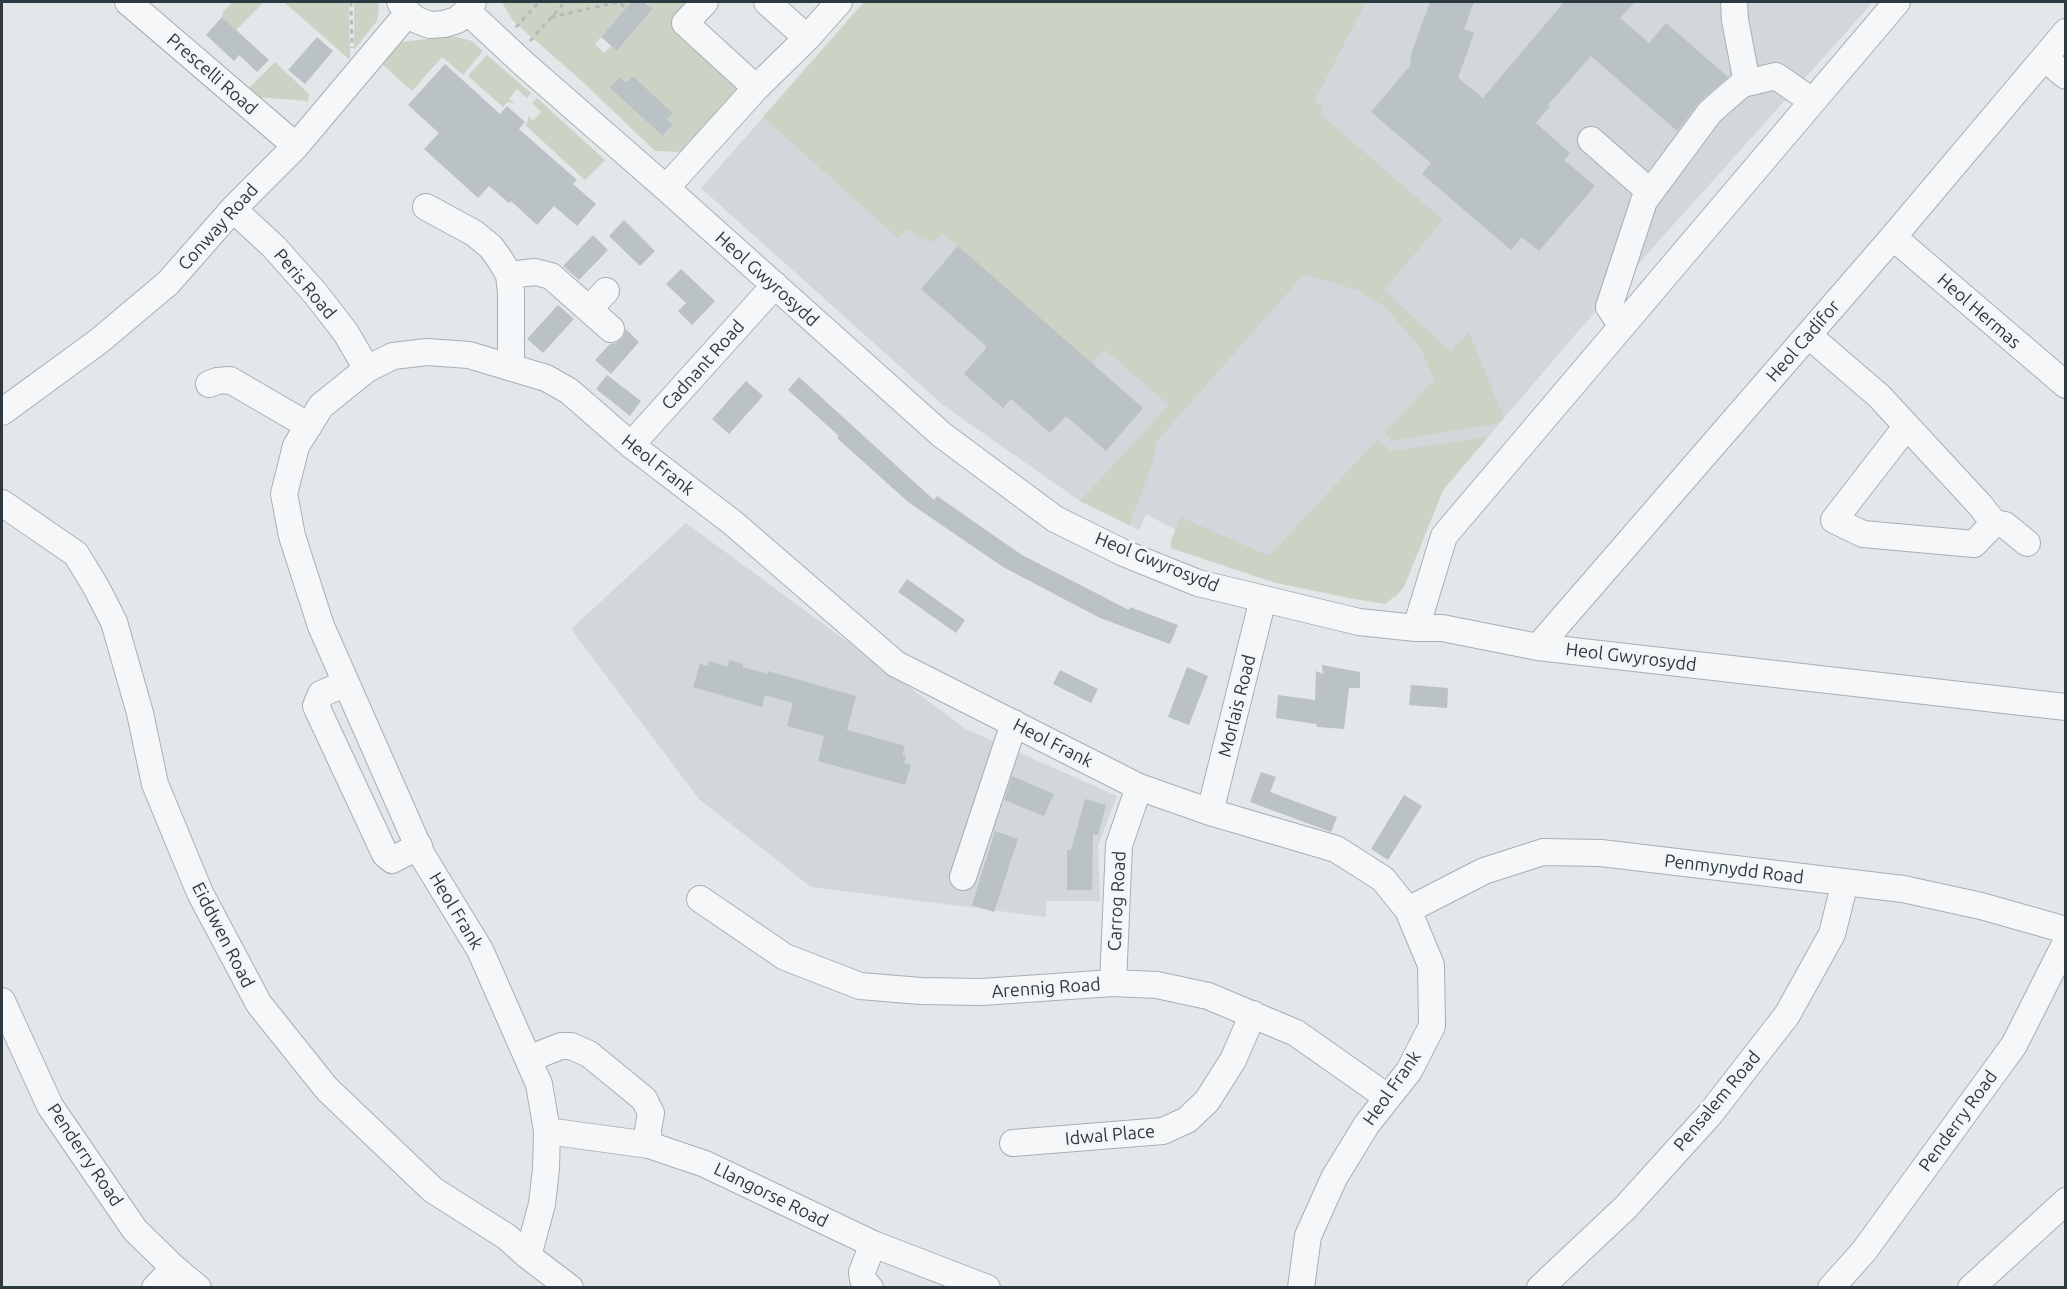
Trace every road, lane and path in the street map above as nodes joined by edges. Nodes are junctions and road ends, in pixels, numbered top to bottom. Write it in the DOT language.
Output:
graph roads {
  1 [pos="128,2"];
  2 [pos="351,2"];
  3 [pos="539,2"];
  4 [pos="566,2"];
  5 [pos="705,2"];
  6 [pos="767,2"];
  7 [pos="839,2"];
  8 [pos="1734,2"];
  9 [pos="1897,2"];
  10 [pos="470,6"];
  11 [pos="404,7"];
  12 [pos="626,8"];
  13 [pos="551,17"];
  14 [pos="514,29"];
  15 [pos="2066,32"];
  16 [pos="807,38"];
  17 [pos="529,43"];
  18 [pos="352,50"];
  19 [pos="2044,58"];
  20 [pos="2066,76"];
  21 [pos="1747,83"];
  22 [pos="756,88"];
  23 [pos="1812,101"];
  24 [pos="1591,140"];
  25 [pos="296,146"];
  26 [pos="666,188"];
  27 [pos="1650,192"];
  28 [pos="426,207"];
  29 [pos="233,209"];
  30 [pos="1893,237"];
  31 [pos="508,275"];
  32 [pos="775,285"];
  33 [pos="1612,311"];
  34 [pos="611,329"];
  35 [pos="1808,335"];
  36 [pos="511,366"];
  37 [pos="367,369"];
  38 [pos="209,384"];
  39 [pos="2066,385"];
  40 [pos="2,412"];
  41 [pos="309,426"];
  42 [pos="1906,427"];
  43 [pos="631,445"];
  44 [pos="2,503"];
  45 [pos="1994,523"];
  46 [pos="2027,543"];
  47 [pos="1263,599"];
  48 [pos="1416,628"];
  49 [pos="1538,647"];
  50 [pos="346,683"];
  51 [pos="2066,707"];
  52 [pos="1014,723"];
  53 [pos="1139,787"];
  54 [pos="1210,812"];
  55 [pos="419,846"];
  56 [pos="963,877"];
  57 [pos="1845,882"];
  58 [pos="700,899"];
  59 [pos="1408,910"];
  60 [pos="2066,930"];
  61 [pos="2066,942"];
  62 [pos="1113,983"];
  63 [pos="2,1001"];
  64 [pos="1253,1014"];
  65 [pos="528,1059"];
  66 [pos="1387,1097"];
  67 [pos="547,1131"];
  68 [pos="1013,1143"];
  69 [pos="649,1145"];
  70 [pos="2066,1201"];
  71 [pos="873,1245"];
  72 [pos="528,1256"];
  73 [pos="174,1268"];
  74 [pos="155,1287"];
  75 [pos="198,1287"];
  76 [pos="570,1287"];
  77 [pos="870,1287"];
  78 [pos="987,1287"];
  79 [pos="1301,1287"];
  80 [pos="1540,1287"];
  81 [pos="1831,1287"];
  82 [pos="1971,1287"];
  1 -- 25 [label="street, Prescelli Road"];
  2 -- 18 [label="path"];
  3 -- 14 [label="path"];
  4 -- 13 [label="path"];
  5 -- 22 [label="street"];
  6 -- 16 [label="street"];
  7 -- 16 [label="street"];
  8 -- 21 [label="street"];
  9 -- 23 [label="street"];
  10 -- 11 [label="street"];
  10 -- 26 [label="street, Heol Gwyrosydd"];
  11 -- 25 [label="street, Conway Road"];
  12 -- 13 [label="path"];
  13 -- 17 [label="path"];
  15 -- 19 [label="street, Heol Cadifor"];
  16 -- 22 [label="street"];
  19 -- 20 [label="street"];
  19 -- 30 [label="street, Heol Cadifor"];
  21 -- 23 [label="street"];
  21 -- 27 [label="street"];
  22 -- 26 [label="street"];
  23 -- 33 [label="street"];
  24 -- 27 [label="street"];
  25 -- 29 [label="street, Conway Road"];
  26 -- 32 [label="street, Heol Gwyrosydd"];
  27 -- 33 [label="street"];
  28 -- 31 [label="street"];
  29 -- 37 [label="street, Peris Road"];
  29 -- 40 [label="street, Conway Road"];
  30 -- 35 [label="street, Heol Cadifor"];
  30 -- 39 [label="street, Heol Hermas"];
  31 -- 34 [label="street"];
  31 -- 36 [label="street"];
  32 -- 43 [label="street, Cadnant Road"];
  32 -- 47 [label="street, Heol Gwyrosydd"];
  33 -- 48 [label="street"];
  35 -- 42 [label="street"];
  35 -- 49 [label="street, Heol Cadifor"];
  36 -- 37 [label="street, Heol Frank"];
  36 -- 43 [label="street, Heol Frank"];
  37 -- 41 [label="street, Heol Frank"];
  38 -- 41 [label="street"];
  41 -- 50 [label="street, Heol Frank"];
  42 -- 45 [label="street"];
  42 -- 45 [label="street"];
  43 -- 52 [label="street, Heol Frank"];
  44 -- 72 [label="street, Eiddwen Road"];
  45 -- 46 [label="street"];
  47 -- 48 [label="street, Heol Gwyrosydd"];
  47 -- 54 [label="street, Morlais Road"];
  48 -- 49 [label="street, Heol Gwyrosydd"];
  49 -- 51 [label="street, Heol Gwyrosydd"];
  50 -- 55 [label="street, Heol Frank"];
  50 -- 55 [label="street"];
  52 -- 53 [label="street, Heol Frank"];
  52 -- 56 [label="street"];
  53 -- 54 [label="street, Heol Frank"];
  53 -- 62 [label="street, Carrog Road"];
  54 -- 59 [label="street, Heol Frank"];
  55 -- 65 [label="street, Heol Frank"];
  57 -- 59 [label="street, Penmynydd Road"];
  57 -- 60 [label="street, Penmynydd Road"];
  57 -- 80 [label="street, Pensalem Road"];
  58 -- 62 [label="street, Arennig Road"];
  59 -- 66 [label="street, Heol Frank"];
  61 -- 81 [label="street, Penderry Road"];
  62 -- 64 [label="street, Arennig Road"];
  63 -- 73 [label="street, Penderry Road"];
  64 -- 66 [label="street, Arennig Road"];
  64 -- 68 [label="street, Idwal Place"];
  65 -- 67 [label="street, Heol Frank"];
  65 -- 69 [label="street"];
  66 -- 79 [label="street, Heol Frank"];
  67 -- 69 [label="street, Llangorse Road"];
  67 -- 72 [label="street, Heol Frank"];
  69 -- 71 [label="street, Llangorse Road"];
  70 -- 82 [label="street"];
  71 -- 77 [label="street"];
  71 -- 78 [label="street, Llangorse Road"];
  72 -- 76 [label="street, Eiddwen Road"];
  73 -- 74 [label="street"];
  73 -- 75 [label="street, Penderry Road"];
}
